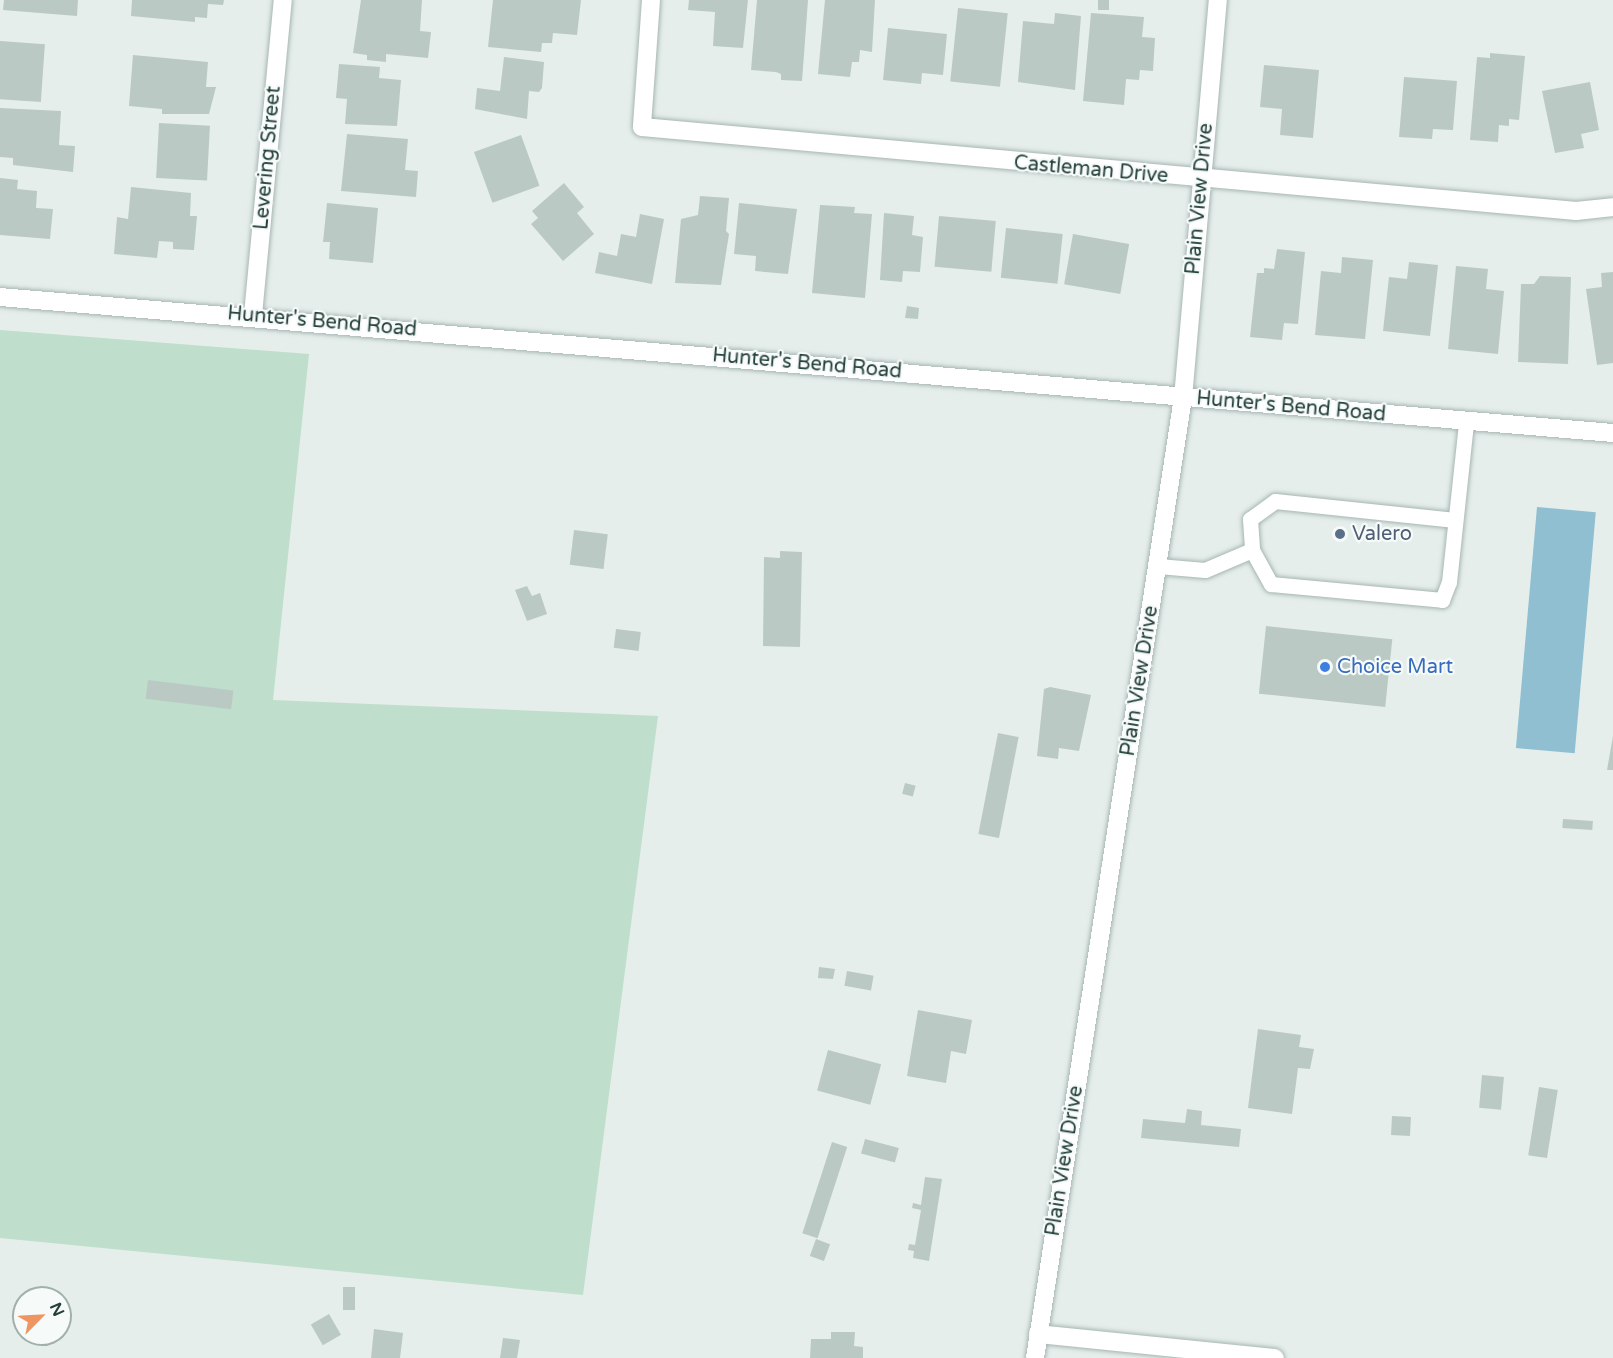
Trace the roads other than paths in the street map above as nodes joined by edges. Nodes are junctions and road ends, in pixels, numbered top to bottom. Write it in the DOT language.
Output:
graph roads {
  1 [pos="283,0"];
  2 [pos="651,0"];
  3 [pos="1218,0"];
  4 [pos="1200,180"];
  5 [pos="1613,207"];
  6 [pos="0,297"];
  7 [pos="253,315"];
  8 [pos="1184,398"];
  9 [pos="1466,423"];
  10 [pos="1613,433"];
  11 [pos="1455,520"];
  12 [pos="1252,550"];
  13 [pos="1158,566"];
  14 [pos="1038,1335"];
  15 [pos="1035,1358"];
  16 [pos="1275,1358"];
  1 -- 7 [label="street, Levering Street"];
  2 -- 4 [label="street, Castleman Drive"];
  3 -- 4 [label="street, Plain View Drive"];
  4 -- 5 [label="street, Castleman Drive"];
  4 -- 8 [label="street, Plain View Drive"];
  6 -- 7 [label="street, Hunter's Bend Road"];
  7 -- 8 [label="street, Hunter's Bend Road"];
  8 -- 9 [label="street, Hunter's Bend Road"];
  8 -- 13 [label="street, Plain View Drive"];
  9 -- 10 [label="street, Hunter's Bend Road"];
  9 -- 11 [label="lane"];
  11 -- 12 [label="lane"];
  11 -- 12 [label="lane"];
  12 -- 13 [label="lane"];
  13 -- 14 [label="street, Plain View Drive"];
  14 -- 15 [label="street, Plain View Drive"];
  14 -- 16 [label="street"];
}
